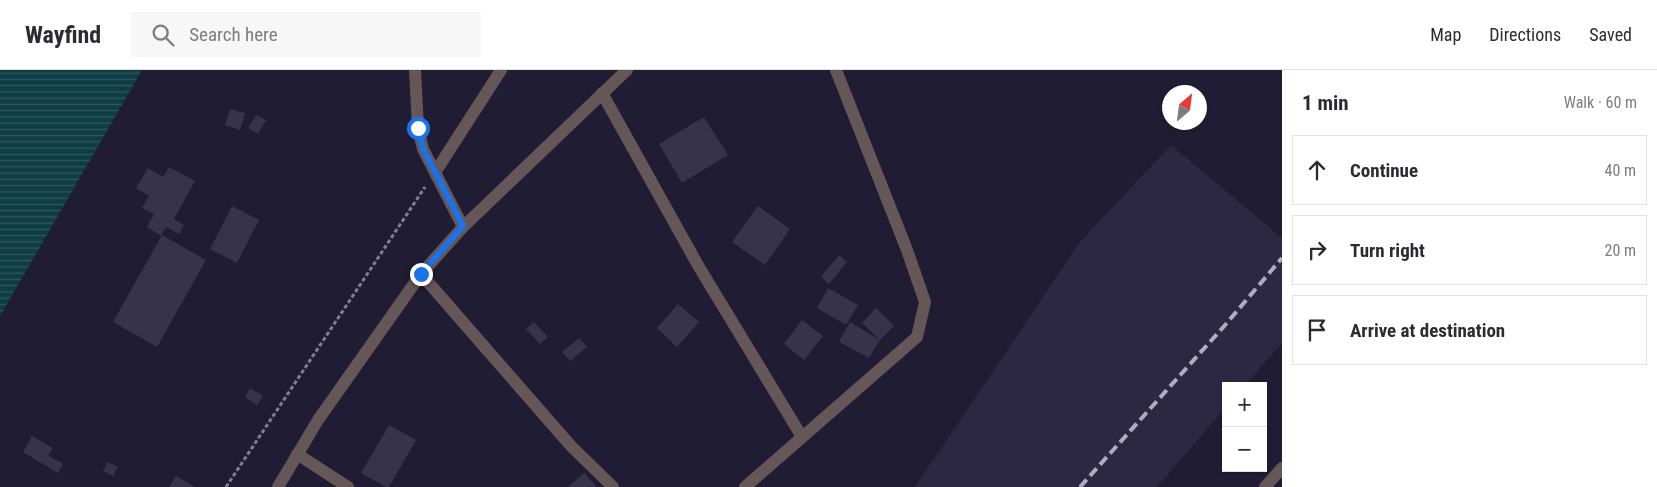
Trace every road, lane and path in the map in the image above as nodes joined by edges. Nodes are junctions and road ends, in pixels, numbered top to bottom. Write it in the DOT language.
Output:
graph roads {
  1 [pos="415,70"];
  2 [pos="501,70"];
  3 [pos="627,70"];
  4 [pos="836,70"];
  5 [pos="602,93"];
  6 [pos="436,171"];
  7 [pos="463,226"];
  8 [pos="421,274"];
  9 [pos="802,437"];
  10 [pos="297,454"];
  11 [pos="1282,468"];
  12 [pos="226,487"];
  13 [pos="278,487"];
  14 [pos="348,487"];
  15 [pos="613,487"];
  16 [pos="745,487"];
  17 [pos="1266,487"];
  1 -- 6 [label="street"];
  2 -- 6 [label="street"];
  3 -- 5 [label="street"];
  4 -- 9 [label="street"];
  5 -- 7 [label="street"];
  5 -- 9 [label="street"];
  6 -- 7 [label="street"];
  6 -- 12 [label="path"];
  7 -- 8 [label="street"];
  8 -- 10 [label="street"];
  8 -- 15 [label="street"];
  9 -- 16 [label="street"];
  10 -- 13 [label="street"];
  10 -- 14 [label="street"];
  11 -- 17 [label="street"];
}
